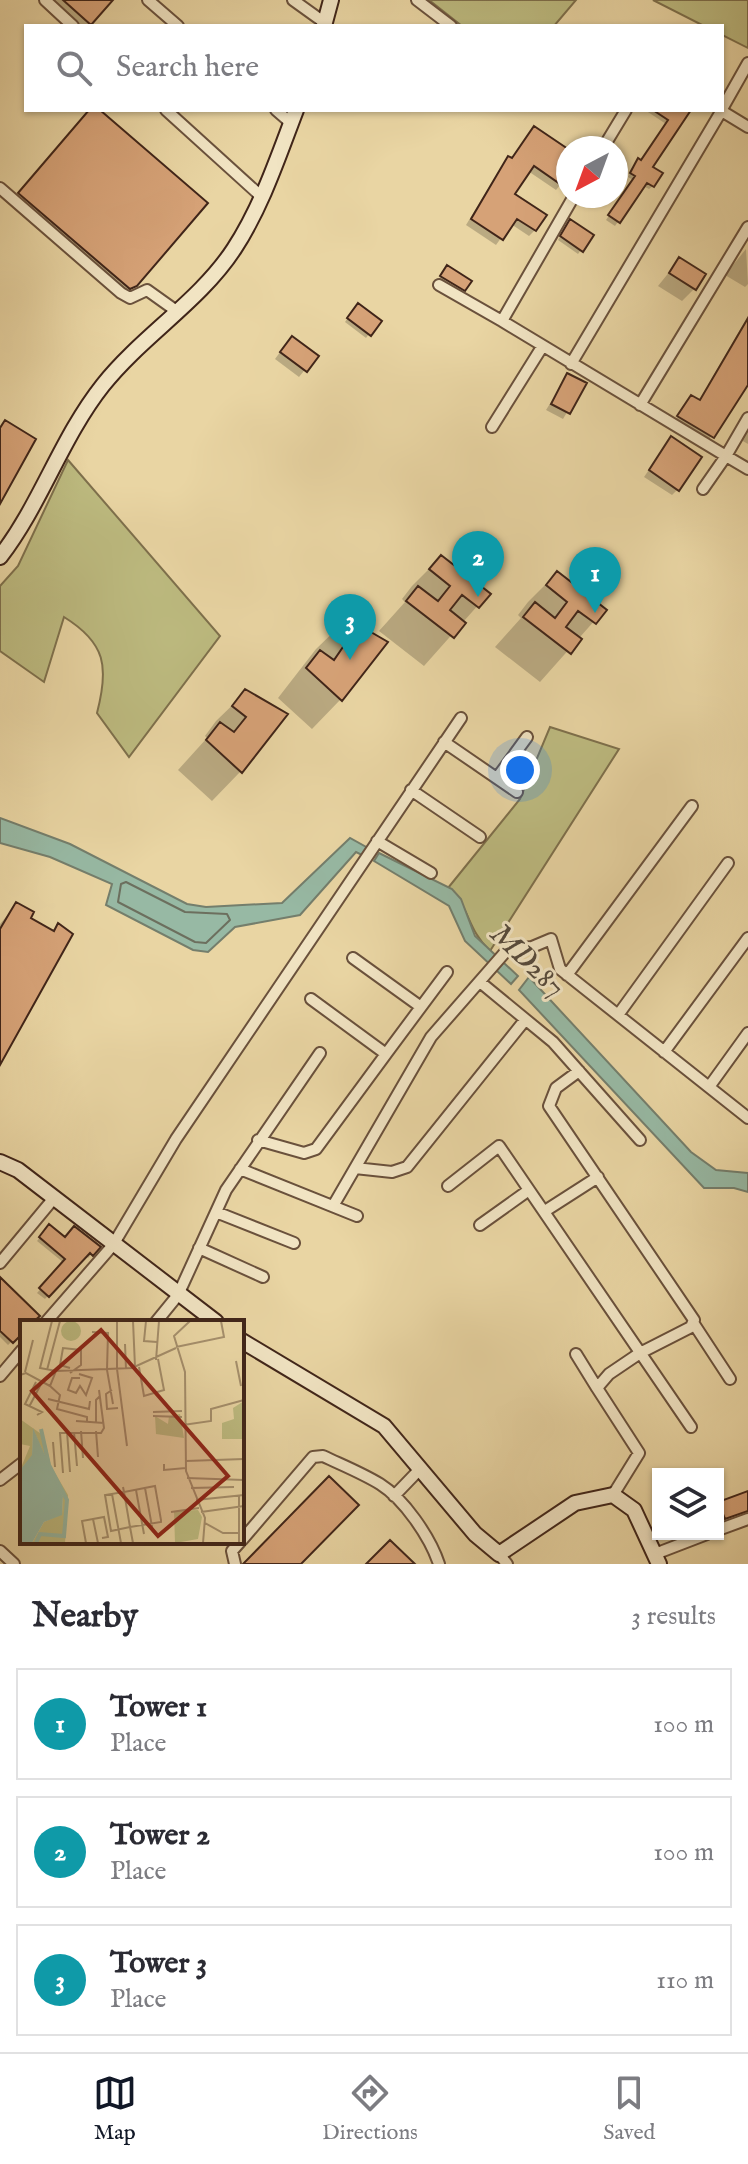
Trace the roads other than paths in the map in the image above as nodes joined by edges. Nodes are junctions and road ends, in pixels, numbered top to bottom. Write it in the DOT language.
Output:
graph roads {
  1 [pos="45,0"];
  2 [pos="148,0"];
  3 [pos="293,0"];
  4 [pos="331,0"];
  5 [pos="417,0"];
  6 [pos="71,24"];
  7 [pos="176,24"];
  8 [pos="323,24"];
  9 [pos="324,24"];
  10 [pos="448,24"];
  11 [pos="748,63"];
  12 [pos="724,105"];
  13 [pos="168,112"];
  14 [pos="625,112"];
  15 [pos="720,112"];
  16 [pos="724,112"];
  17 [pos="293,116"];
  18 [pos="748,127"];
  19 [pos="610,136"];
  20 [pos="0,188"];
  21 [pos="263,198"];
  22 [pos="567,208"];
  23 [pos="748,227"];
  24 [pos="439,285"];
  25 [pos="175,310"];
  26 [pos="502,321"];
  27 [pos="542,347"];
  28 [pos="571,364"];
  29 [pos="640,405"];
  30 [pos="748,418"];
  31 [pos="492,427"];
  32 [pos="726,456"];
  33 [pos="748,469"];
  34 [pos="703,489"];
  35 [pos="2,549"];
  36 [pos="461,718"];
  37 [pos="527,737"];
  38 [pos="444,742"];
  39 [pos="497,778"];
  40 [pos="411,790"];
  41 [pos="517,792"];
  42 [pos="692,806"];
  43 [pos="480,837"];
  44 [pos="377,841"];
  45 [pos="728,863"];
  46 [pos="431,873"];
  47 [pos="748,938"];
  48 [pos="353,958"];
  49 [pos="447,972"];
  50 [pos="567,975"];
  51 [pos="483,978"];
  52 [pos="311,999"];
  53 [pos="421,1007"];
  54 [pos="618,1015"];
  55 [pos="525,1020"];
  56 [pos="748,1033"];
  57 [pos="664,1052"];
  58 [pos="320,1053"];
  59 [pos="386,1054"];
  60 [pos="579,1071"];
  61 [pos="709,1087"];
  62 [pos="748,1118"];
  63 [pos="258,1140"];
  64 [pos="640,1140"];
  65 [pos="0,1162"];
  66 [pos="355,1168"];
  67 [pos="240,1169"];
  68 [pos="598,1177"];
  69 [pos="448,1186"];
  70 [pos="529,1190"];
  71 [pos="54,1198"];
  72 [pos="333,1206"];
  73 [pos="545,1211"];
  74 [pos="216,1212"];
  75 [pos="357,1216"];
  76 [pos="480,1225"];
  77 [pos="294,1243"];
  78 [pos="113,1245"];
  79 [pos="199,1248"];
  80 [pos="0,1263"];
  81 [pos="263,1277"];
  82 [pos="178,1295"];
  83 [pos="48,1320"];
  84 [pos="158,1320"];
  85 [pos="213,1320"];
  86 [pos="694,1324"];
  87 [pos="244,1342"];
  88 [pos="20,1352"];
  89 [pos="640,1353"];
  90 [pos="576,1354"];
  91 [pos="0,1376"];
  92 [pos="730,1379"];
  93 [pos="597,1388"];
  94 [pos="691,1427"];
  95 [pos="20,1465"];
  96 [pos="420,1469"];
  97 [pos="0,1480"];
  98 [pos="613,1495"];
  99 [pos="394,1496"];
  100 [pos="748,1519"];
  101 [pos="724,1528"];
  102 [pos="244,1538"];
  103 [pos="695,1540"];
  104 [pos="238,1544"];
  105 [pos="0,1551"];
  106 [pos="503,1559"];
  107 [pos="657,1559"];
  108 [pos="14,1564"];
  109 [pos="235,1564"];
  110 [pos="439,1564"];
  1 -- 6 [label="street"];
  2 -- 7 [label="street"];
  3 -- 8 [label="street"];
  4 -- 9 [label="street"];
  5 -- 10 [label="street"];
  11 -- 12 [label="street"];
  13 -- 21 [label="street"];
  14 -- 19 [label="street"];
  15 -- 28 [label="street"];
  16 -- 18 [label="street"];
  17 -- 21 [label="street"];
  20 -- 25 [label="street"];
  21 -- 25 [label="street"];
  22 -- 26 [label="street"];
  23 -- 29 [label="street"];
  24 -- 26 [label="street"];
  25 -- 35 [label="street"];
  26 -- 27 [label="street"];
  27 -- 28 [label="street"];
  27 -- 31 [label="street"];
  28 -- 29 [label="street"];
  29 -- 32 [label="street"];
  30 -- 32 [label="street"];
  32 -- 33 [label="street"];
  32 -- 34 [label="street"];
  36 -- 38 [label="street"];
  37 -- 39 [label="street"];
  38 -- 39 [label="street"];
  38 -- 40 [label="street"];
  39 -- 41 [label="street"];
  40 -- 43 [label="street"];
  40 -- 44 [label="street"];
  42 -- 50 [label="street"];
  44 -- 46 [label="street"];
  44 -- 78 [label="street"];
  45 -- 54 [label="street"];
  47 -- 57 [label="street"];
  48 -- 53 [label="street"];
  49 -- 53 [label="street"];
  50 -- 51 [label="street"];
  50 -- 54 [label="street"];
  51 -- 55 [label="street"];
  51 -- 66 [label="street"];
  52 -- 59 [label="street"];
  53 -- 59 [label="street"];
  54 -- 57 [label="street"];
  55 -- 60 [label="street"];
  55 -- 66 [label="street"];
  56 -- 61 [label="street"];
  57 -- 61 [label="street"];
  58 -- 63 [label="street"];
  59 -- 63 [label="street"];
  60 -- 64 [label="street"];
  60 -- 68 [label="street"];
  61 -- 62 [label="street"];
  63 -- 67 [label="street"];
  65 -- 71 [label="street"];
  66 -- 72 [label="street"];
  67 -- 72 [label="street"];
  67 -- 74 [label="street"];
  68 -- 73 [label="street"];
  68 -- 86 [label="street"];
  69 -- 70 [label="street"];
  70 -- 73 [label="street"];
  70 -- 76 [label="street"];
  71 -- 78 [label="street"];
  71 -- 80 [label="street"];
  72 -- 75 [label="street"];
  73 -- 89 [label="street"];
  74 -- 77 [label="street"];
  74 -- 79 [label="street"];
  78 -- 82 [label="street"];
  78 -- 83 [label="street"];
  79 -- 81 [label="street"];
  79 -- 82 [label="street"];
  82 -- 84 [label="street"];
  82 -- 85 [label="street"];
  86 -- 89 [label="street"];
  86 -- 92 [label="street"];
  87 -- 96 [label="street"];
  88 -- 91 [label="street"];
  89 -- 93 [label="street"];
  89 -- 94 [label="street"];
  90 -- 93 [label="street"];
  93 -- 98 [label="street"];
  95 -- 97 [label="street"];
  96 -- 99 [label="street"];
  96 -- 106 [label="street"];
  98 -- 106 [label="street"];
  98 -- 107 [label="street"];
  99 -- 102 [label="street"];
  99 -- 110 [label="street"];
  100 -- 101 [label="street"];
  103 -- 107 [label="street"];
  104 -- 109 [label="street"];
  105 -- 108 [label="street"];
}
